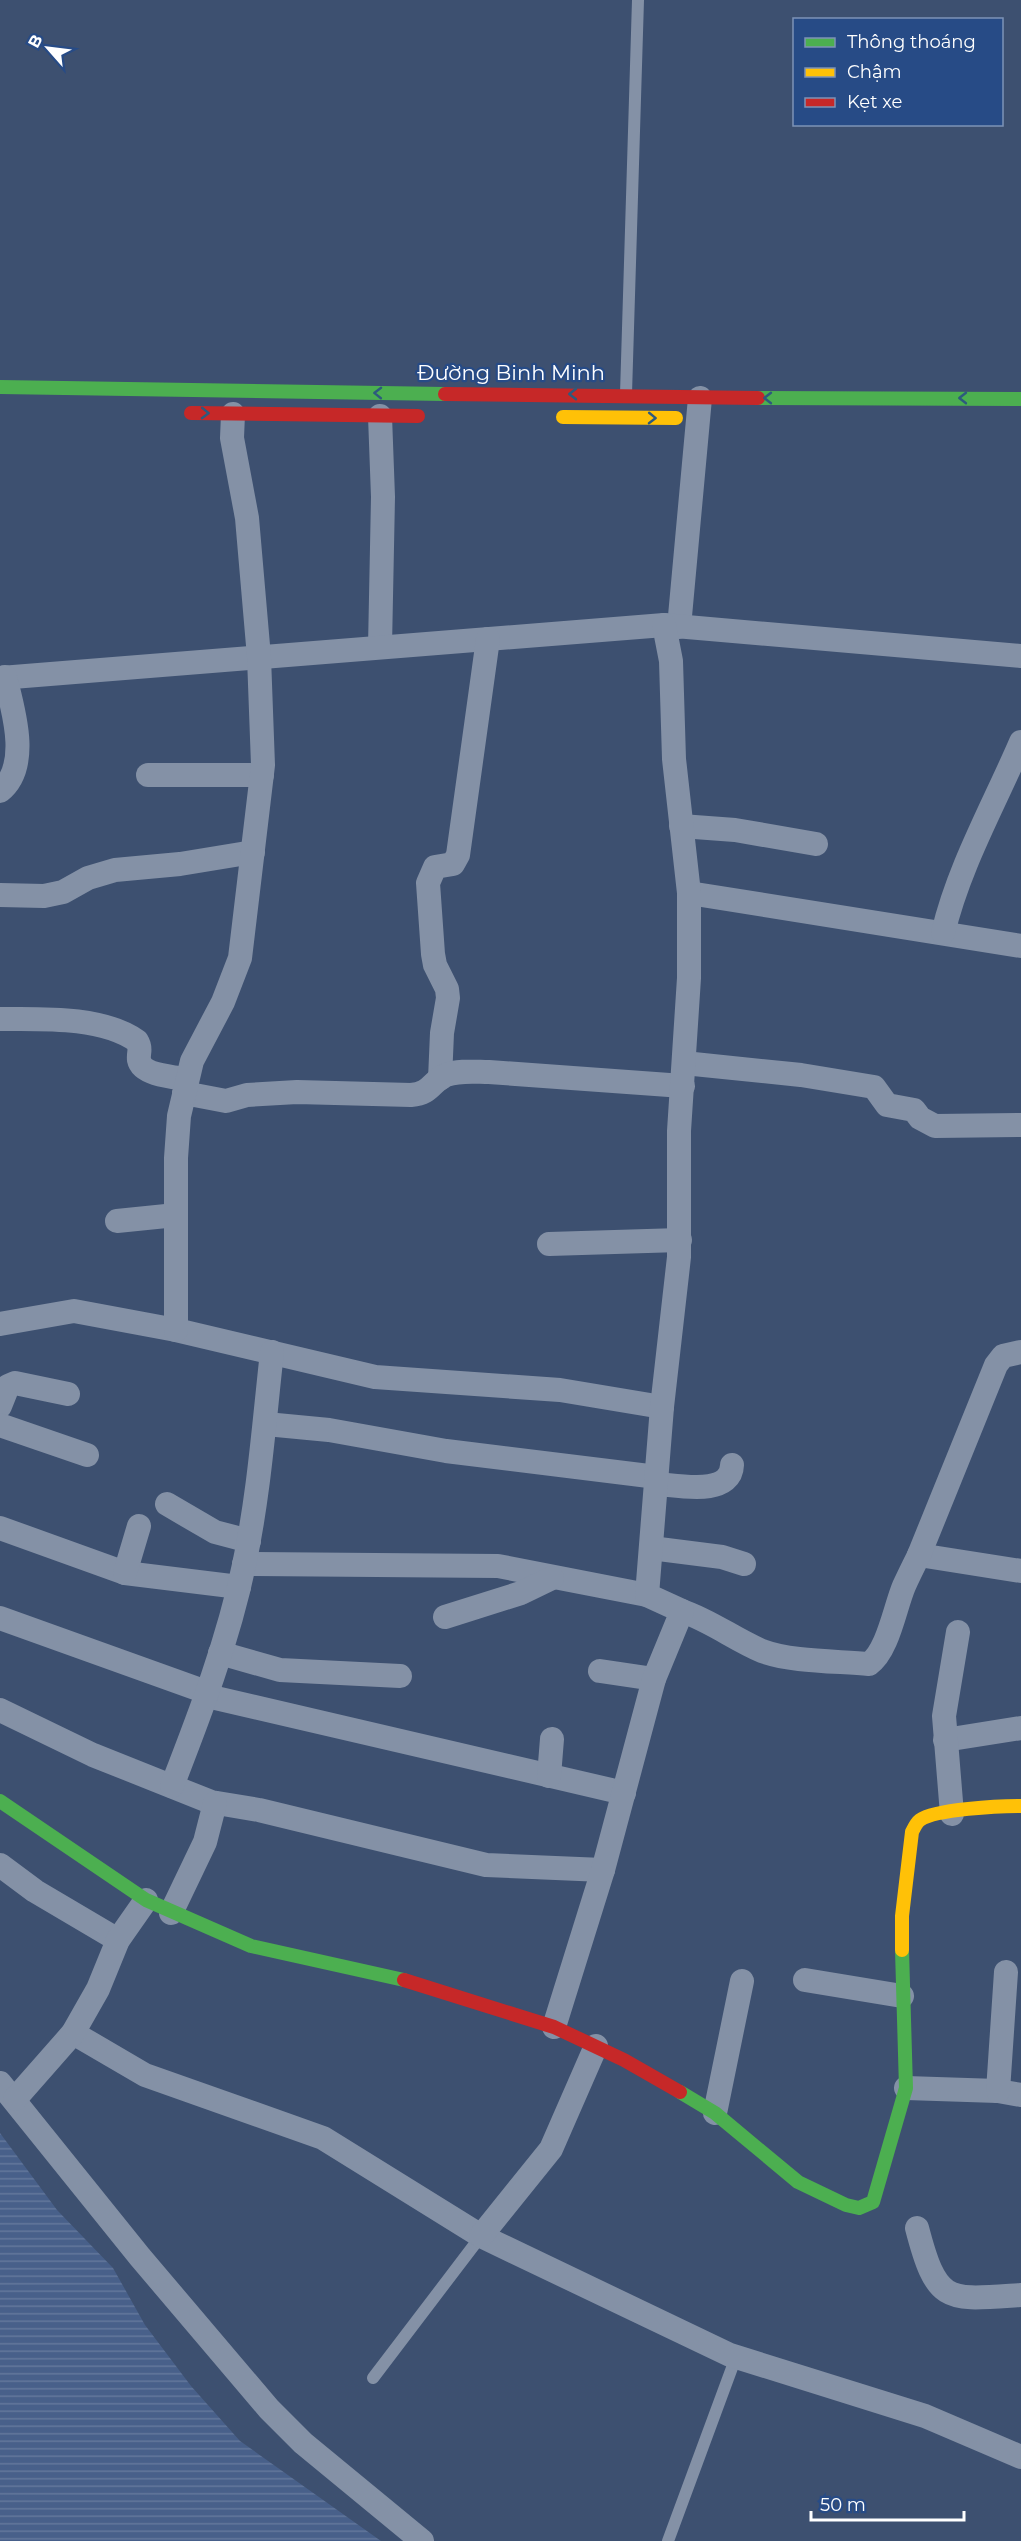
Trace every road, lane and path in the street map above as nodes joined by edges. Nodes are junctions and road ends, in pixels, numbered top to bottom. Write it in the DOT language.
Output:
graph roads {
  1 [pos="638,0"];
  2 [pos="0,387"];
  3 [pos="275,391"];
  4 [pos="626,394"];
  5 [pos="1021,399"];
  6 [pos="173,412"];
  7 [pos="703,412"];
  8 [pos="232,414"];
  9 [pos="275,415"];
  10 [pos="380,416"];
  11 [pos="437,416"];
  12 [pos="551,417"];
  13 [pos="672,626"];
  14 [pos="488,639"];
  15 [pos="380,647"];
  16 [pos="1021,656"];
  17 [pos="258,657"];
  18 [pos="3,678"];
  19 [pos="1021,742"];
  20 [pos="148,775"];
  21 [pos="262,775"];
  22 [pos="0,791"];
  23 [pos="681,826"];
  24 [pos="816,844"];
  25 [pos="253,852"];
  26 [pos="689,893"];
  27 [pos="0,895"];
  28 [pos="943,933"];
  29 [pos="1021,946"];
  30 [pos="0,1018"];
  31 [pos="684,1074"];
  32 [pos="440,1079"];
  33 [pos="185,1086"];
  34 [pos="1021,1125"];
  35 [pos="176,1215"];
  36 [pos="117,1221"];
  37 [pos="680,1240"];
  38 [pos="549,1244"];
  39 [pos="0,1324"];
  40 [pos="176,1330"];
  41 [pos="272,1352"];
  42 [pos="1021,1352"];
  43 [pos="68,1394"];
  44 [pos="0,1406"];
  45 [pos="662,1407"];
  46 [pos="266,1424"];
  47 [pos="0,1425"];
  48 [pos="87,1455"];
  49 [pos="732,1465"];
  50 [pos="657,1480"];
  51 [pos="167,1503"];
  52 [pos="139,1526"];
  53 [pos="0,1528"];
  54 [pos="651,1548"];
  55 [pos="247,1552"];
  56 [pos="920,1555"];
  57 [pos="744,1564"];
  58 [pos="1021,1571"];
  59 [pos="125,1573"];
  60 [pos="552,1578"];
  61 [pos="239,1587"];
  62 [pos="647,1595"];
  63 [pos="682,1611"];
  64 [pos="445,1617"];
  65 [pos="0,1618"];
  66 [pos="958,1632"];
  67 [pos="220,1653"];
  68 [pos="600,1671"];
  69 [pos="400,1676"];
  70 [pos="654,1679"];
  71 [pos="208,1695"];
  72 [pos="0,1710"];
  73 [pos="1021,1728"];
  74 [pos="552,1739"];
  75 [pos="945,1740"];
  76 [pos="549,1776"];
  77 [pos="172,1786"];
  78 [pos="624,1793"];
  79 [pos="0,1801"];
  80 [pos="215,1803"];
  81 [pos="1021,1806"];
  82 [pos="952,1814"];
  83 [pos="0,1865"];
  84 [pos="603,1870"];
  85 [pos="146,1900"];
  86 [pos="171,1913"];
  87 [pos="118,1940"];
  88 [pos="1006,1971"];
  89 [pos="805,1980"];
  90 [pos="742,1981"];
  91 [pos="902,1996"];
  92 [pos="554,2027"];
  93 [pos="73,2033"];
  94 [pos="596,2046"];
  95 [pos="906,2088"];
  96 [pos="7,2091"];
  97 [pos="1010,2093"];
  98 [pos="714,2113"];
  99 [pos="917,2228"];
  100 [pos="481,2236"];
  101 [pos="1021,2295"];
  102 [pos="736,2357"];
  103 [pos="373,2378"];
  104 [pos="1021,2457"];
  105 [pos="422,2541"];
  106 [pos="668,2541"];
  1 -- 4 [label="lane"];
  2 -- 3 [label="street, Đường Binh Minh"];
  4 -- 3 [label="street, Đường Binh Minh, one-way"];
  3 -- 9 [label="street"];
  4 -- 7 [label="street, Đường Binh Minh"];
  5 -- 7 [label="street, Đường Binh Minh, one-way"];
  6 -- 8 [label="street, Đường Binh Minh, one-way"];
  12 -- 7 [label="street, Đường Binh Minh, one-way"];
  7 -- 13 [label="street"];
  8 -- 9 [label="street, Đường Binh Minh"];
  8 -- 17 [label="street"];
  9 -- 10 [label="street, Đường Binh Minh"];
  10 -- 11 [label="street, Đường Binh Minh"];
  10 -- 15 [label="street"];
  13 -- 14 [label="street"];
  13 -- 16 [label="street"];
  13 -- 23 [label="street"];
  14 -- 15 [label="street"];
  14 -- 32 [label="street"];
  15 -- 17 [label="street"];
  17 -- 18 [label="street"];
  17 -- 21 [label="street"];
  18 -- 22 [label="street"];
  19 -- 28 [label="street"];
  20 -- 21 [label="street"];
  21 -- 25 [label="street"];
  23 -- 24 [label="street"];
  23 -- 26 [label="street"];
  25 -- 27 [label="street"];
  25 -- 33 [label="street"];
  26 -- 28 [label="street"];
  26 -- 31 [label="street"];
  28 -- 29 [label="street"];
  30 -- 33 [label="street"];
  31 -- 32 [label="street"];
  31 -- 34 [label="street"];
  31 -- 37 [label="street"];
  32 -- 33 [label="street"];
  33 -- 35 [label="street"];
  35 -- 36 [label="street"];
  35 -- 40 [label="street"];
  37 -- 38 [label="street"];
  37 -- 45 [label="street"];
  39 -- 40 [label="street"];
  40 -- 41 [label="street"];
  41 -- 45 [label="street"];
  41 -- 46 [label="street"];
  42 -- 56 [label="street"];
  43 -- 44 [label="street"];
  45 -- 50 [label="street"];
  46 -- 50 [label="street"];
  46 -- 55 [label="street"];
  47 -- 48 [label="street"];
  49 -- 50 [label="street"];
  50 -- 54 [label="street"];
  51 -- 55 [label="street"];
  52 -- 59 [label="street"];
  53 -- 59 [label="street"];
  54 -- 57 [label="street"];
  54 -- 62 [label="street"];
  55 -- 60 [label="street"];
  55 -- 61 [label="street"];
  56 -- 58 [label="street"];
  56 -- 63 [label="street"];
  59 -- 61 [label="street"];
  60 -- 62 [label="street"];
  60 -- 64 [label="street"];
  61 -- 67 [label="street"];
  62 -- 63 [label="street"];
  63 -- 70 [label="street"];
  65 -- 71 [label="street"];
  66 -- 75 [label="street"];
  67 -- 69 [label="street"];
  67 -- 71 [label="street"];
  68 -- 70 [label="street"];
  70 -- 78 [label="street"];
  71 -- 76 [label="street"];
  71 -- 77 [label="street"];
  72 -- 77 [label="street"];
  73 -- 75 [label="street"];
  74 -- 76 [label="street"];
  75 -- 82 [label="street"];
  76 -- 78 [label="street"];
  77 -- 80 [label="street"];
  78 -- 84 [label="street"];
  79 -- 85 [label="street"];
  80 -- 84 [label="street"];
  80 -- 86 [label="street"];
  81 -- 82 [label="street"];
  82 -- 91 [label="street"];
  83 -- 87 [label="street"];
  84 -- 92 [label="street"];
  85 -- 86 [label="street"];
  85 -- 87 [label="street"];
  86 -- 92 [label="street"];
  87 -- 93 [label="street"];
  88 -- 97 [label="street"];
  89 -- 91 [label="street"];
  90 -- 98 [label="street"];
  91 -- 95 [label="street"];
  92 -- 94 [label="street"];
  93 -- 96 [label="street"];
  93 -- 100 [label="street"];
  94 -- 98 [label="street"];
  94 -- 100 [label="street"];
  95 -- 97 [label="street"];
  95 -- 98 [label="street"];
  96 -- 105 [label="street"];
  99 -- 101 [label="street"];
  100 -- 102 [label="street"];
  100 -- 103 [label="lane"];
  102 -- 104 [label="street"];
  102 -- 106 [label="lane"];
}
